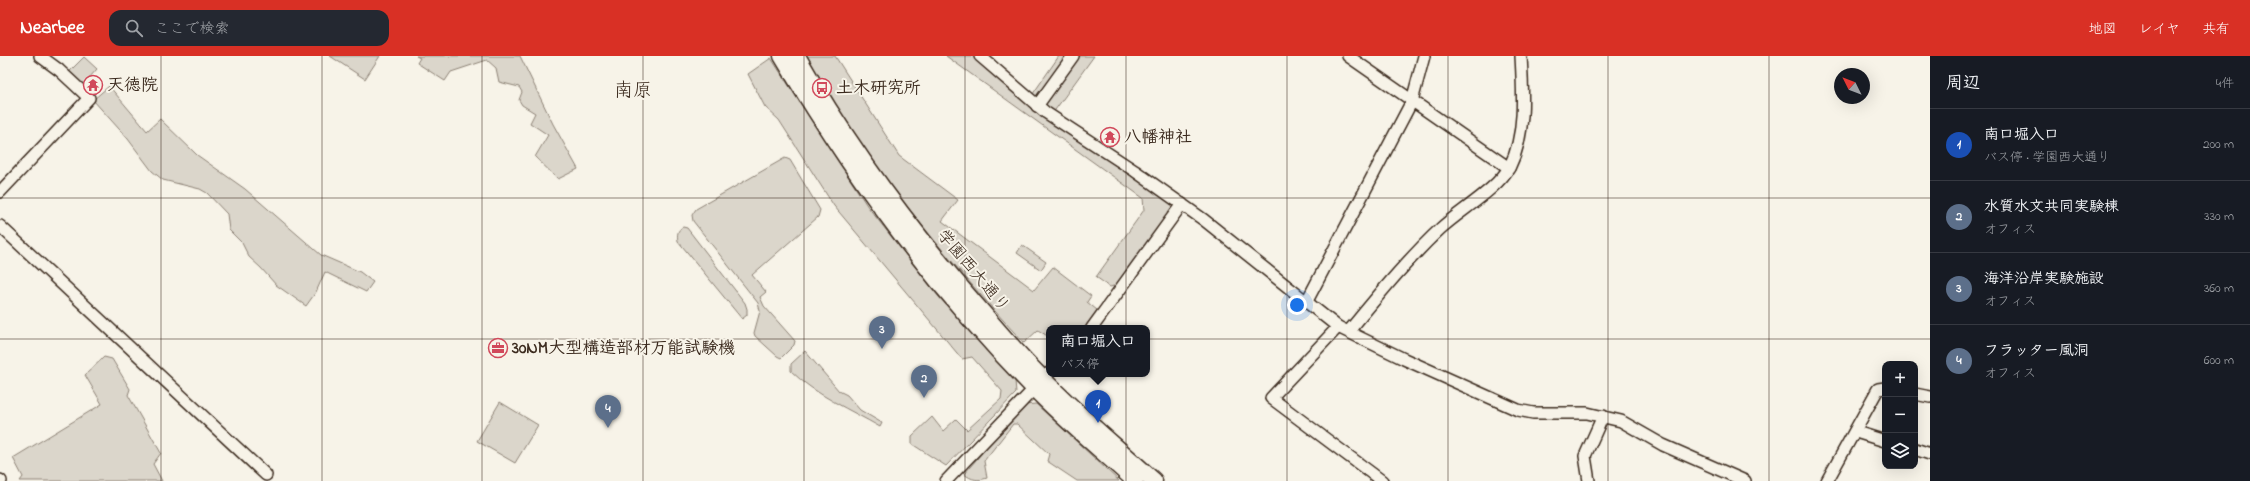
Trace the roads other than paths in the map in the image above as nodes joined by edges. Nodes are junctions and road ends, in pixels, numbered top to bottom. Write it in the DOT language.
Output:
graph roads {
  1 [pos="40,56"];
  2 [pos="782,56"];
  3 [pos="797,56"];
  4 [pos="980,56"];
  5 [pos="1073,56"];
  6 [pos="1348,56"];
  7 [pos="1424,56"];
  8 [pos="1521,56"];
  9 [pos="1412,101"];
  10 [pos="1037,106"];
  11 [pos="1509,168"];
  12 [pos="0,192"];
  13 [pos="1182,204"];
  14 [pos="0,226"];
  15 [pos="1307,301"];
  16 [pos="1094,325"];
  17 [pos="1338,327"];
  18 [pos="1349,331"];
  19 [pos="1041,379"];
  20 [pos="1882,388"];
  21 [pos="1918,395"];
  22 [pos="1930,397"];
  23 [pos="1603,416"];
  24 [pos="1856,432"];
  25 [pos="1882,439"];
  26 [pos="1918,450"];
  27 [pos="1930,454"];
  28 [pos="266,475"];
  29 [pos="950,477"];
  30 [pos="1135,481"];
  31 [pos="1154,481"];
  32 [pos="1382,481"];
  33 [pos="1589,481"];
  34 [pos="1745,481"];
  35 [pos="1827,481"];
  1 -- 12 [label="street"];
  2 -- 19 [label="highway, 学園西大通り"];
  3 -- 19 [label="highway, 学園西大通り"];
  4 -- 10 [label="street"];
  5 -- 10 [label="street"];
  6 -- 9 [label="street"];
  7 -- 9 [label="street"];
  8 -- 11 [label="street"];
  9 -- 11 [label="street"];
  9 -- 15 [label="street"];
  10 -- 13 [label="street"];
  11 -- 18 [label="street"];
  13 -- 15 [label="street"];
  13 -- 16 [label="street"];
  14 -- 28 [label="street"];
  15 -- 17 [label="street"];
  17 -- 18 [label="street"];
  17 -- 32 [label="street"];
  18 -- 23 [label="street"];
  19 -- 29 [label="street"];
  19 -- 30 [label="highway, 学園西大通り"];
  19 -- 31 [label="highway, 学園西大通り"];
  20 -- 24 [label="street"];
  21 -- 22 [label="street"];
  23 -- 33 [label="street"];
  23 -- 34 [label="street"];
  24 -- 25 [label="street"];
  24 -- 35 [label="street"];
  26 -- 27 [label="street"];
}
